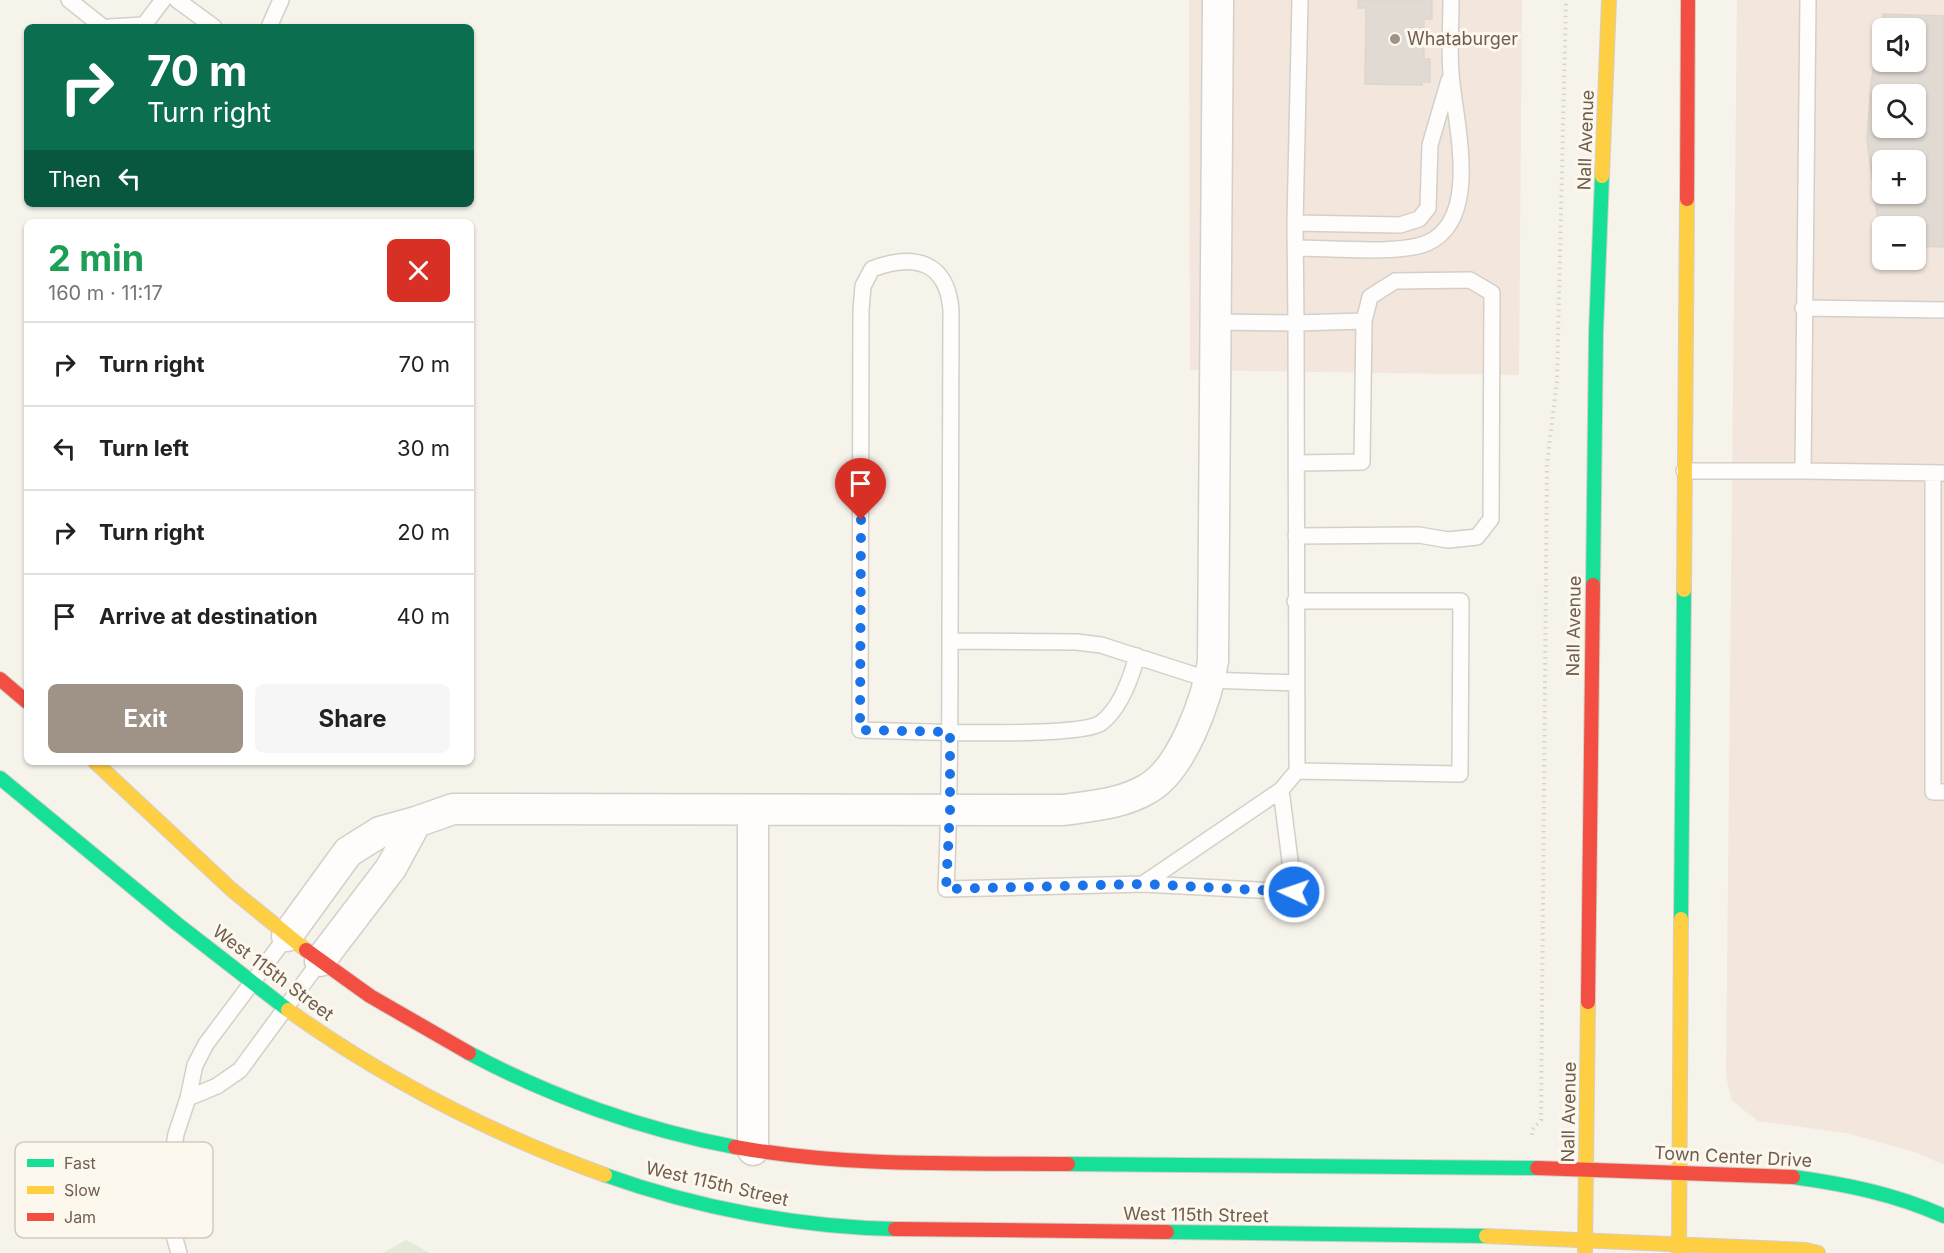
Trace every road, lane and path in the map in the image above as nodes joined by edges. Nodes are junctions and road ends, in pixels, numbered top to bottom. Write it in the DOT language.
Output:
graph roads {
  1 [pos="69,0"];
  2 [pos="163,0"];
  3 [pos="177,0"];
  4 [pos="281,0"];
  5 [pos="1218,0"];
  6 [pos="1300,0"];
  7 [pos="1450,0"];
  8 [pos="1566,0"];
  9 [pos="1609,0"];
  10 [pos="1688,0"];
  11 [pos="1808,0"];
  12 [pos="99,24"];
  13 [pos="146,24"];
  14 [pos="210,24"];
  15 [pos="270,24"];
  16 [pos="1451,73"];
  17 [pos="1295,223"];
  18 [pos="1296,248"];
  19 [pos="1803,308"];
  20 [pos="1944,310"];
  21 [pos="1364,321"];
  22 [pos="1215,322"];
  23 [pos="1296,323"];
  24 [pos="1297,463"];
  25 [pos="1684,471"];
  26 [pos="1803,471"];
  27 [pos="1939,473"];
  28 [pos="1296,536"];
  29 [pos="1939,542"];
  30 [pos="1295,601"];
  31 [pos="950,641"];
  32 [pos="1137,656"];
  33 [pos="0,679"];
  34 [pos="1210,680"];
  35 [pos="1296,683"];
  36 [pos="24,699"];
  37 [pos="950,732"];
  38 [pos="98,765"];
  39 [pos="1297,771"];
  40 [pos="0,778"];
  41 [pos="1281,790"];
  42 [pos="1944,792"];
  43 [pos="753,810"];
  44 [pos="950,810"];
  45 [pos="416,822"];
  46 [pos="1143,884"];
  47 [pos="287,936"];
  48 [pos="320,961"];
  49 [pos="252,983"];
  50 [pos="285,1009"];
  51 [pos="188,1098"];
  52 [pos="175,1142"];
  53 [pos="753,1150"];
  54 [pos="1534,1167"];
  55 [pos="1586,1168"];
  56 [pos="1679,1171"];
  57 [pos="1944,1216"];
  58 [pos="175,1238"];
  59 [pos="1585,1238"];
  60 [pos="1679,1248"];
  61 [pos="179,1253"];
  62 [pos="1585,1253"];
  63 [pos="1818,1253"];
  1 -- 12 [label="lane"];
  2 -- 13 [label="lane"];
  3 -- 14 [label="lane"];
  4 -- 15 [label="lane"];
  5 -- 22 [label="street"];
  6 -- 17 [label="lane"];
  7 -- 16 [label="lane"];
  8 -- 54 [label="path"];
  9 -- 55 [label="street, Nall Avenue"];
  10 -- 25 [label="street"];
  11 -- 19 [label="lane"];
  16 -- 17 [label="lane"];
  16 -- 18 [label="lane"];
  17 -- 18 [label="lane"];
  18 -- 23 [label="lane"];
  19 -- 20 [label="lane"];
  19 -- 26 [label="lane"];
  21 -- 23 [label="lane"];
  21 -- 24 [label="lane"];
  21 -- 28 [label="lane"];
  22 -- 23 [label="lane"];
  22 -- 34 [label="street"];
  23 -- 24 [label="lane"];
  24 -- 28 [label="lane"];
  25 -- 26 [label="lane"];
  25 -- 56 [label="street"];
  26 -- 27 [label="lane"];
  27 -- 29 [label="lane"];
  28 -- 30 [label="lane"];
  29 -- 42 [label="lane"];
  30 -- 35 [label="lane"];
  30 -- 39 [label="lane"];
  31 -- 32 [label="lane"];
  31 -- 37 [label="lane"];
  31 -- 37 [label="lane"];
  32 -- 34 [label="lane"];
  32 -- 37 [label="lane"];
  33 -- 36 [label="street"];
  34 -- 35 [label="lane"];
  34 -- 44 [label="street"];
  35 -- 39 [label="lane"];
  37 -- 44 [label="lane"];
  38 -- 47 [label="street, West 115th Street"];
  39 -- 41 [label="lane"];
  40 -- 49 [label="street, West 115th Street"];
  41 -- 46 [label="lane"];
  41 -- 46 [label="lane"];
  43 -- 44 [label="street"];
  43 -- 45 [label="street"];
  43 -- 53 [label="street"];
  44 -- 46 [label="lane"];
  45 -- 47 [label="street"];
  45 -- 48 [label="street"];
  47 -- 48 [label="street, West 115th Street"];
  47 -- 49 [label="lane"];
  48 -- 50 [label="lane"];
  48 -- 53 [label="street, West 115th Street"];
  49 -- 50 [label="street, West 115th Street"];
  49 -- 51 [label="lane"];
  50 -- 51 [label="lane"];
  50 -- 59 [label="street, West 115th Street"];
  51 -- 52 [label="lane"];
  53 -- 54 [label="street, West 115th Street"];
  54 -- 55 [label="street, West 115th Street"];
  55 -- 56 [label="street, Town Center Drive"];
  55 -- 59 [label="street, Nall Avenue"];
  56 -- 57 [label="street, Town Center Drive"];
  56 -- 60 [label="street"];
  58 -- 61 [label="lane"];
  59 -- 60 [label="street"];
  59 -- 62 [label="street, Nall Avenue"];
  60 -- 63 [label="street"];
}
